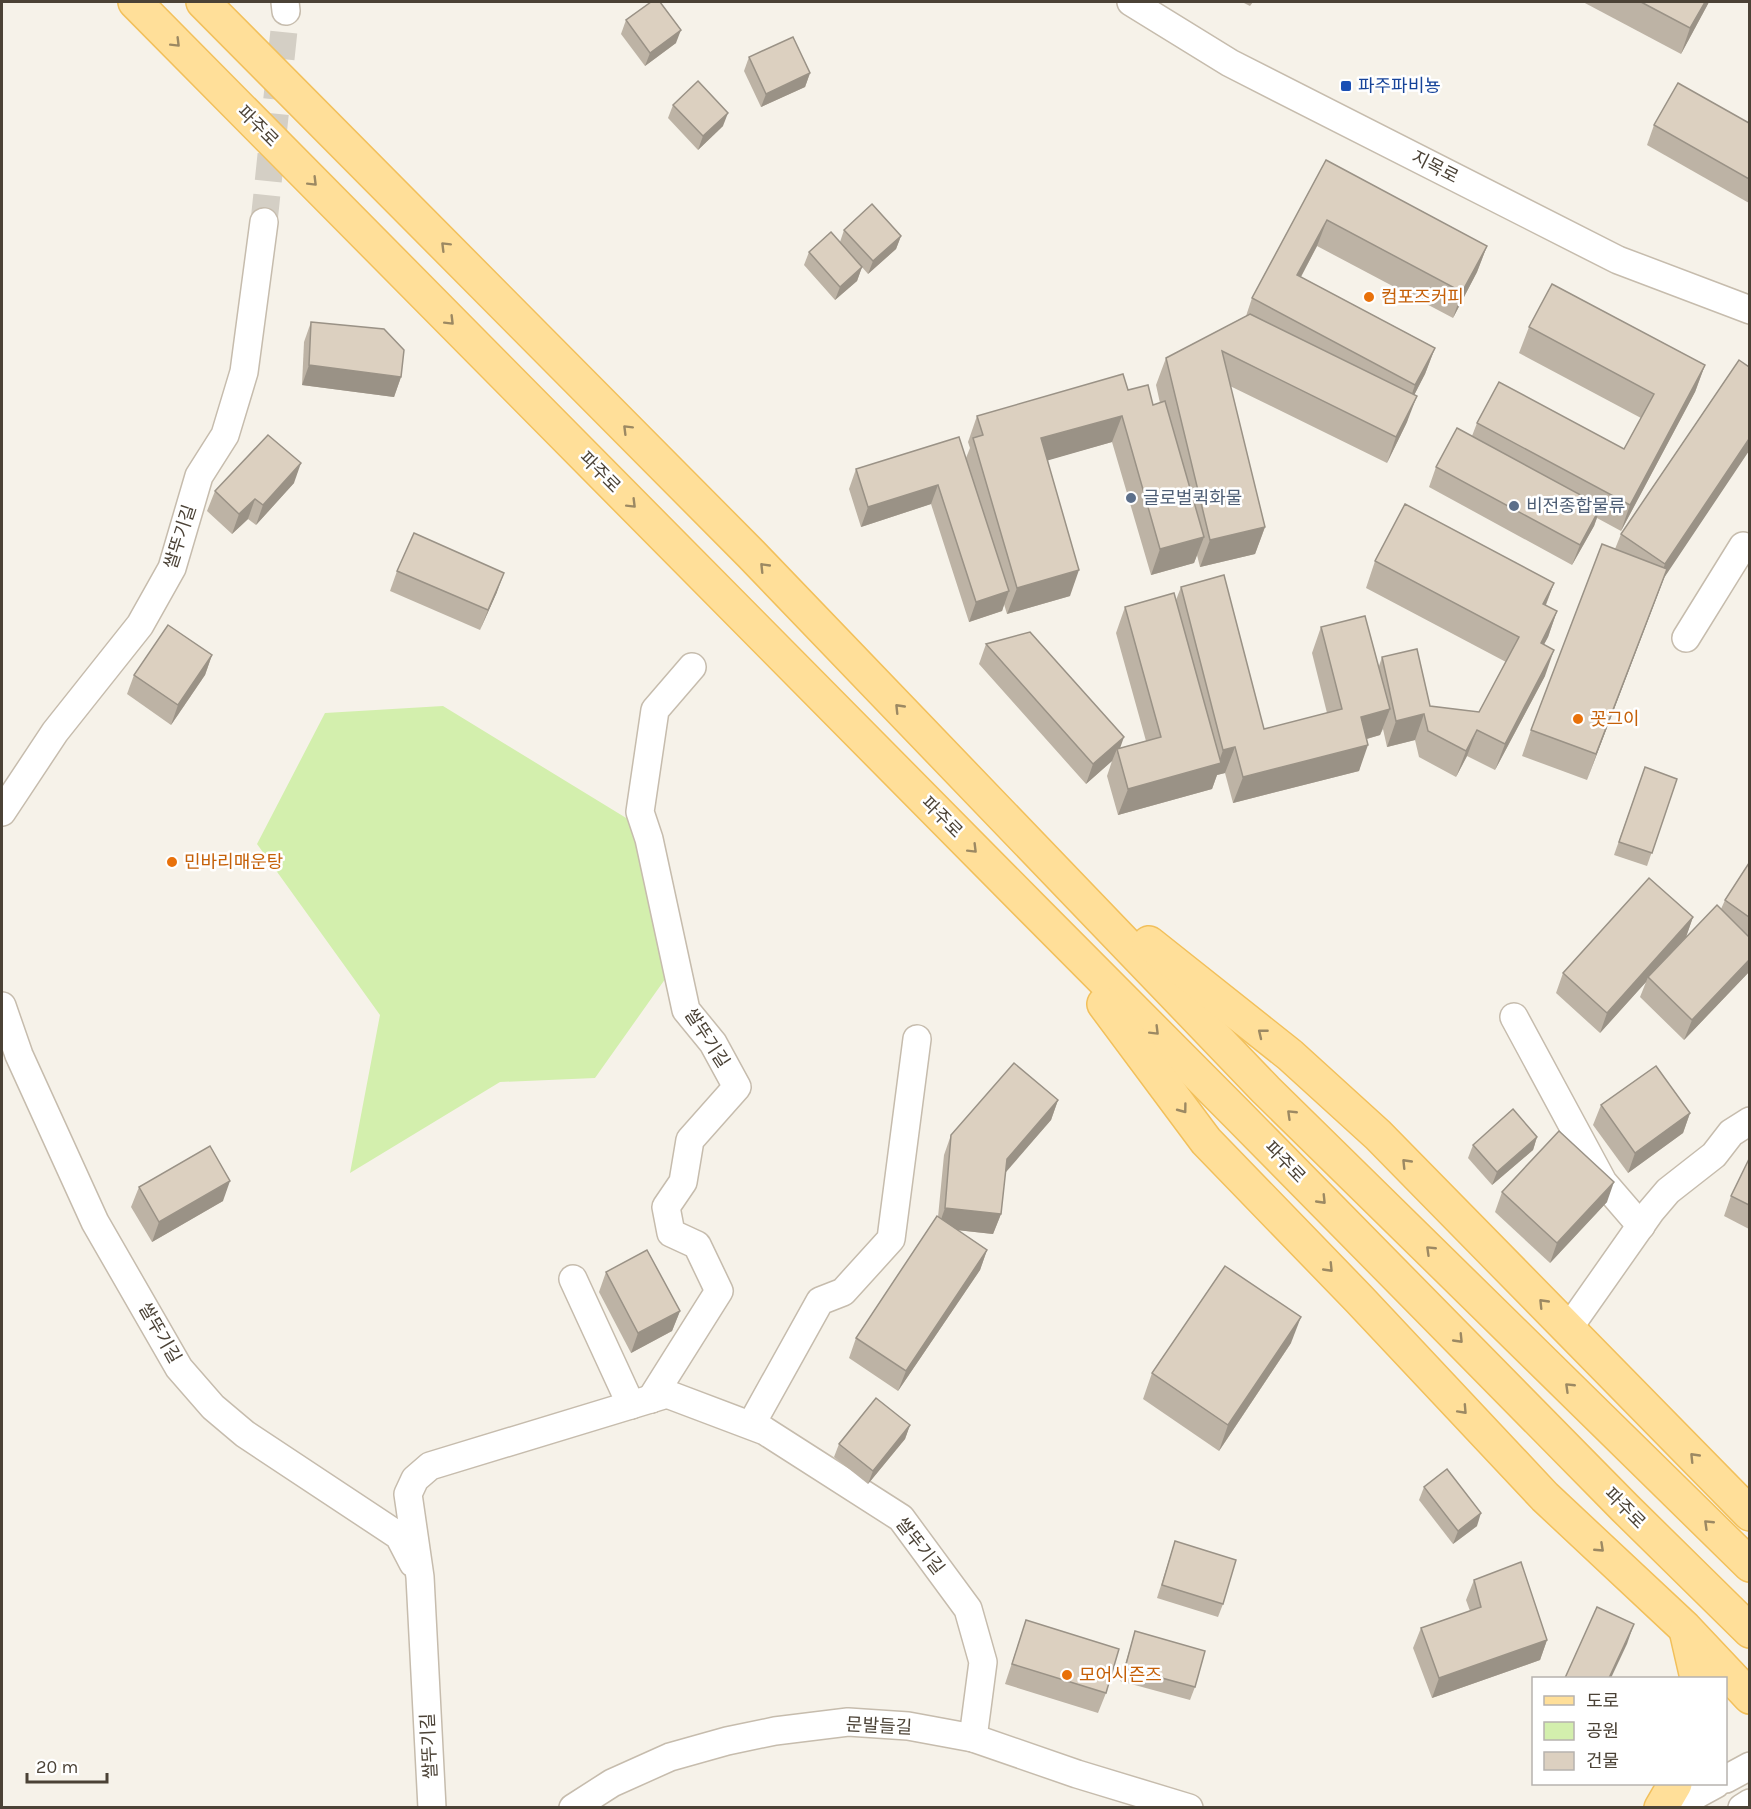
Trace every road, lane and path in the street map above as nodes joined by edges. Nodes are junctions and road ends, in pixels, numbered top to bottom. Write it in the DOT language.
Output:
graph roads {
  1 [pos="135,2"];
  2 [pos="203,2"];
  3 [pos="1131,2"];
  4 [pos="264,222"];
  5 [pos="1749,310"];
  6 [pos="1749,549"];
  7 [pos="1686,638"];
  8 [pos="692,667"];
  9 [pos="2,812"];
  10 [pos="1047,861"];
  11 [pos="1035,911"];
  12 [pos="2,1006"];
  13 [pos="1514,1017"];
  14 [pos="917,1039"];
  15 [pos="1749,1121"];
  16 [pos="1641,1226"];
  17 [pos="573,1279"];
  18 [pos="1568,1329"];
  19 [pos="641,1402"];
  20 [pos="751,1425"];
  21 [pos="1749,1514"];
  22 [pos="1749,1565"];
  23 [pos="420,1577"];
  24 [pos="1685,1628"];
  25 [pos="1749,1631"];
  26 [pos="1697,1677"];
  27 [pos="1749,1697"];
  28 [pos="973,1738"];
  29 [pos="1749,1766"];
  30 [pos="1727,1778"];
  31 [pos="1674,1785"];
  32 [pos="1714,1785"];
  33 [pos="1749,1803"];
  34 [pos="432,1808"];
  35 [pos="573,1808"];
  36 [pos="1189,1808"];
  37 [pos="1661,1808"];
  38 [pos="1672,1808"];
  39 [pos="1742,1808"];
  1 -- 11 [label="main road, 파주로, one-way"];
  10 -- 2 [label="main road, 파주로, one-way"];
  3 -- 5 [label="street, 지목로"];
  4 -- 9 [label="street, 쌀뚜기길"];
  6 -- 7 [label="street"];
  8 -- 19 [label="street, 쌀뚜기길"];
  18 -- 10 [label="main road, one-way"];
  22 -- 10 [label="main road, 파주로, one-way"];
  11 -- 24 [label="main road, one-way"];
  11 -- 25 [label="main road, 파주로, one-way"];
  12 -- 23 [label="street, 쌀뚜기길"];
  13 -- 16 [label="street"];
  14 -- 20 [label="street"];
  15 -- 16 [label="street"];
  16 -- 18 [label="street"];
  17 -- 19 [label="street"];
  21 -- 18 [label="main road, one-way"];
  19 -- 20 [label="street, 쌀뚜기길"];
  19 -- 23 [label="street, 쌀뚜기길"];
  20 -- 28 [label="street, 쌀뚜기길"];
  23 -- 34 [label="street, 쌀뚜기길"];
  24 -- 26 [label="main road"];
  24 -- 27 [label="main road"];
  28 -- 35 [label="street, 문발들길"];
  28 -- 36 [label="street, 문발들길"];
  29 -- 30 [label="street"];
  31 -- 37 [label="main road"];
  32 -- 38 [label="street"];
  33 -- 39 [label="street"];
}
